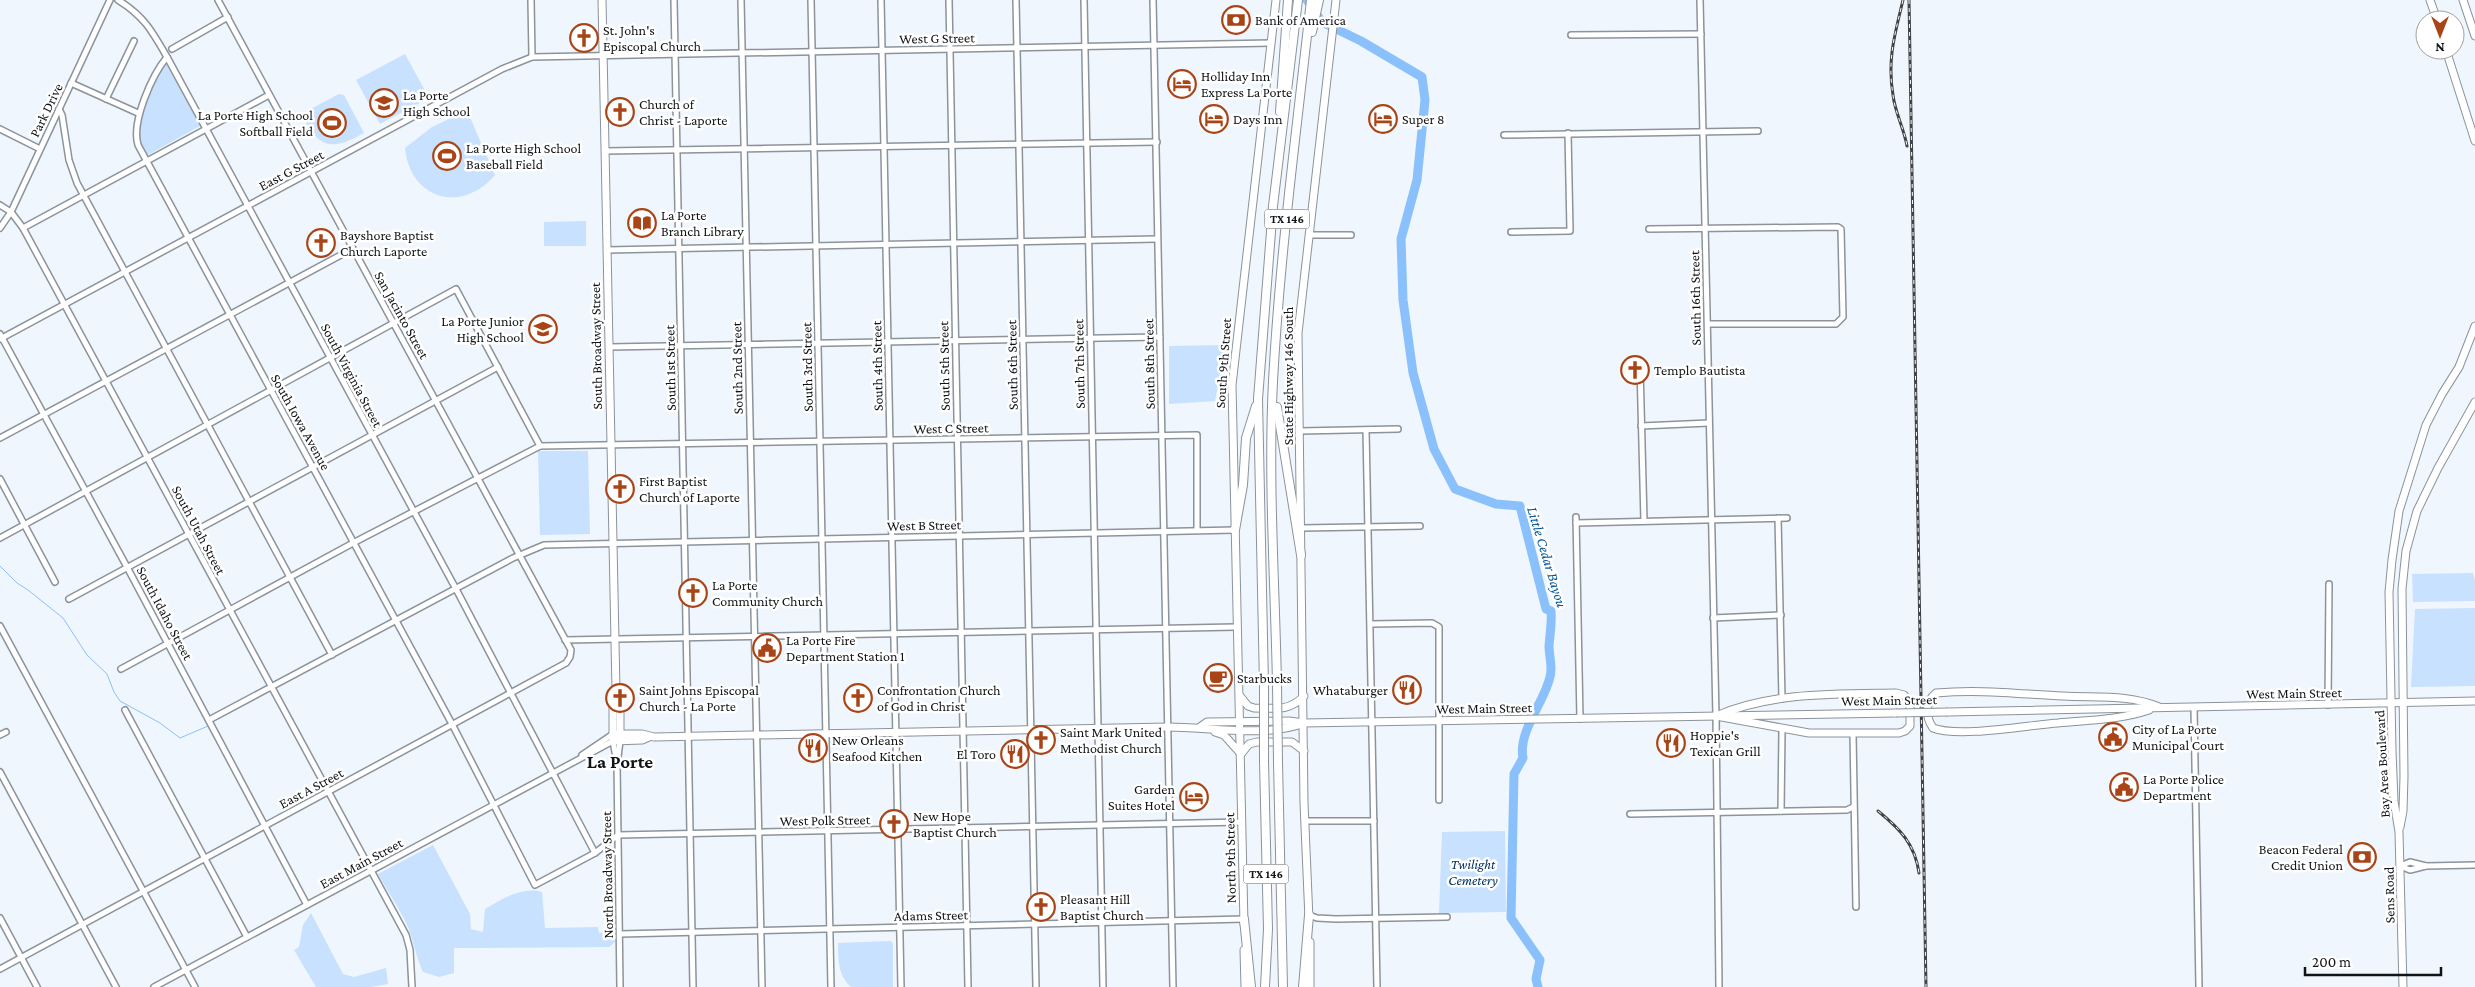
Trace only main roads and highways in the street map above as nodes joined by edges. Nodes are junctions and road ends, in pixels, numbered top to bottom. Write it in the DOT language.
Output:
graph roads {
  1 [pos="602,0"];
  2 [pos="1276,0"];
  3 [pos="1288,0"];
  4 [pos="1298,0"];
  5 [pos="1311,0"];
  6 [pos="1319,0"];
  7 [pos="1336,0"];
  8 [pos="2463,0"];
  9 [pos="1310,27"];
  10 [pos="2475,36"];
  11 [pos="2449,60"];
  12 [pos="2475,142"];
  13 [pos="1273,206"];
  14 [pos="2475,326"];
  15 [pos="1273,383"];
  16 [pos="1258,399"];
  17 [pos="2475,402"];
  18 [pos="1235,530"];
  19 [pos="2394,550"];
  20 [pos="2406,551"];
  21 [pos="1301,555"];
  22 [pos="2390,618"];
  23 [pos="2402,619"];
  24 [pos="1240,696"];
  25 [pos="1304,696"];
  26 [pos="2475,701"];
  27 [pos="2392,702"];
  28 [pos="2402,702"];
  29 [pos="2159,708"];
  30 [pos="1716,716"];
  31 [pos="1304,723"];
  32 [pos="1241,726"];
  33 [pos="1200,727"];
  34 [pos="617,737"];
  35 [pos="1304,751"];
  36 [pos="1241,754"];
  37 [pos="2395,811"];
  38 [pos="2403,811"];
  39 [pos="2400,832"];
  40 [pos="1309,915"];
  41 [pos="1244,919"];
  42 [pos="1245,987"];
  43 [pos="1251,987"];
  44 [pos="1265,987"];
  45 [pos="1283,987"];
  46 [pos="1303,987"];
  47 [pos="1310,987"];
  48 [pos="2403,987"];
  1 -- 34 [label="main road, South Broadway Street"];
  2 -- 18 [label="main road, South 9th Street"];
  3 -- 13 [label="highway"];
  4 -- 13 [label="highway, TX 146"];
  5 -- 9 [label="highway"];
  6 -- 9 [label="highway"];
  7 -- 21 [label="main road, State Highway 146 South"];
  8 -- 10 [label="main road"];
  9 -- 15 [label="highway, TX 146"];
  11 -- 12 [label="main road"];
  13 -- 16 [label="highway, TX 146"];
  14 -- 19 [label="main road, Bay Area Boulevard"];
  15 -- 21 [label="highway"];
  15 -- 45 [label="highway, TX 146, bridge"];
  16 -- 18 [label="highway"];
  16 -- 44 [label="highway, TX 146, bridge"];
  17 -- 20 [label="main road, Bay Area Boulevard"];
  18 -- 24 [label="main road, South 9th Street"];
  19 -- 20 [label="main road"];
  19 -- 22 [label="main road, Bay Area Boulevard"];
  20 -- 23 [label="main road, Bay Area Boulevard"];
  21 -- 25 [label="main road, State Highway 146 South"];
  22 -- 23 [label="main road"];
  22 -- 27 [label="main road, Bay Area Boulevard"];
  23 -- 28 [label="main road, Bay Area Boulevard"];
  24 -- 25 [label="main road"];
  24 -- 32 [label="main road, South 9th Street"];
  25 -- 31 [label="main road, State Highway 146 South"];
  26 -- 28 [label="main road, West Main Street"];
  27 -- 28 [label="main road, West Main Street"];
  27 -- 29 [label="main road, West Main Street"];
  27 -- 37 [label="main road, Bay Area Boulevard"];
  28 -- 38 [label="main road, Bay Area Boulevard"];
  29 -- 29 [label="main road"];
  29 -- 30 [label="main road, West Main Street, bridge"];
  30 -- 30 [label="main road"];
  30 -- 31 [label="main road, West Main Street"];
  31 -- 32 [label="main road, West Main Street"];
  31 -- 35 [label="main road, State Highway 146 South"];
  32 -- 33 [label="main road, West Main Street"];
  32 -- 36 [label="main road, North 9th Street"];
  33 -- 34 [label="main road, West Main Street"];
  33 -- 36 [label="main road"];
  35 -- 36 [label="main road"];
  35 -- 40 [label="main road, State Highway 146 South"];
  36 -- 41 [label="main road, North 9th Street"];
  37 -- 38 [label="main road"];
  37 -- 39 [label="main road, Bay Area Boulevard"];
  38 -- 39 [label="main road, Bay Area Boulevard"];
  39 -- 48 [label="main road, Sens Road"];
  40 -- 46 [label="highway"];
  40 -- 47 [label="main road, State Highway 146 South"];
  41 -- 42 [label="main road, North 9th Street"];
  41 -- 43 [label="highway"];
}
